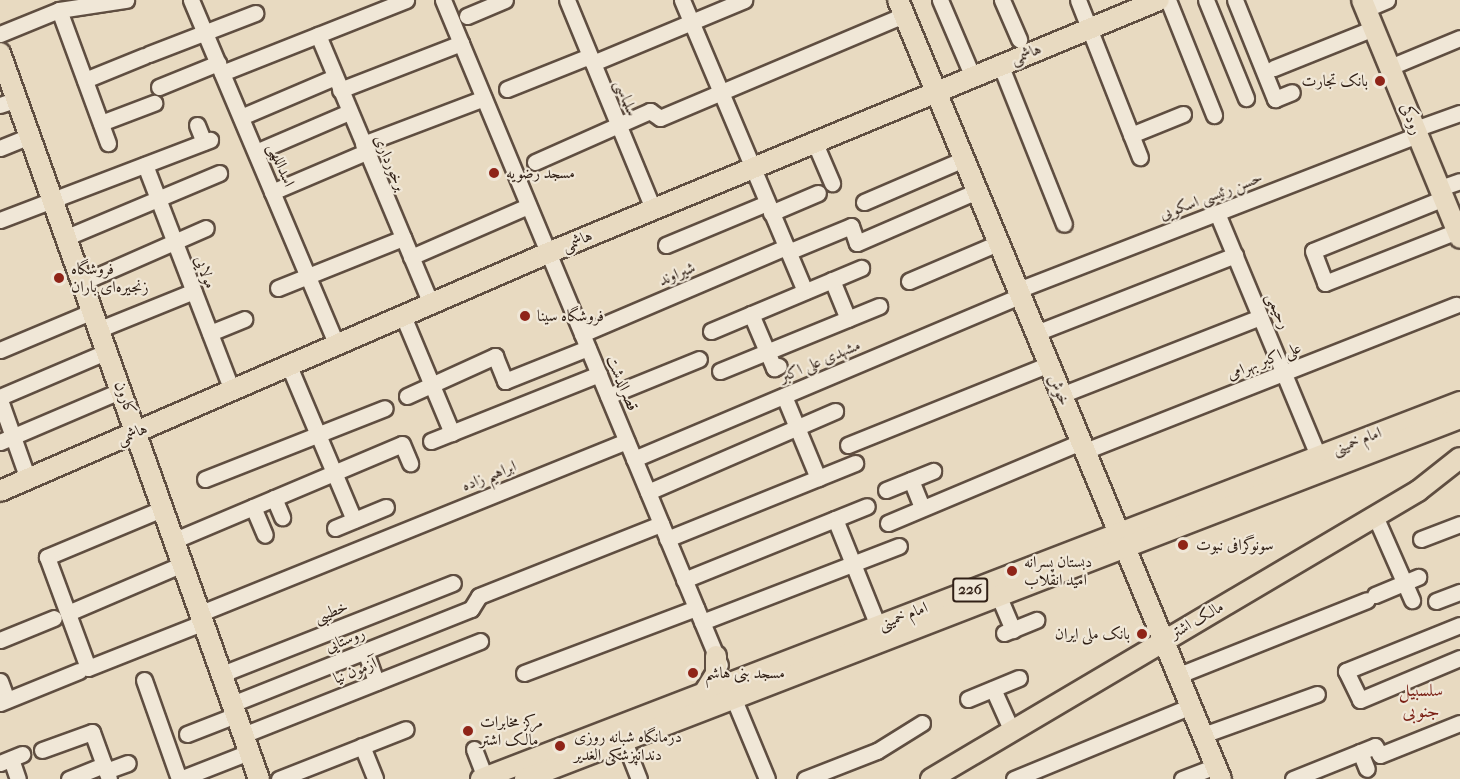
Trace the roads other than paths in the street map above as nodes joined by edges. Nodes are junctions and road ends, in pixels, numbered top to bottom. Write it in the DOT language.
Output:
graph roads {
  1 [pos="126,0"];
  2 [pos="192,0"];
  3 [pos="406,0"];
  4 [pos="443,0"];
  5 [pos="505,0"];
  6 [pos="567,0"];
  7 [pos="682,0"];
  8 [pos="744,0"];
  9 [pos="940,0"];
  10 [pos="1002,0"];
  11 [pos="1078,0"];
  12 [pos="1206,0"];
  13 [pos="1235,0"];
  14 [pos="1387,0"];
  15 [pos="1156,1"];
  16 [pos="1364,4"];
  17 [pos="901,7"];
  18 [pos="59,10"];
  19 [pos="255,13"];
  20 [pos="467,16"];
  21 [pos="691,22"];
  22 [pos="1090,28"];
  23 [pos="1374,28"];
  24 [pos="205,32"];
  25 [pos="0,34"];
  26 [pos="318,35"];
  27 [pos="1460,38"];
  28 [pos="1019,39"];
  29 [pos="461,43"];
  30 [pos="0,53"];
  31 [pos="591,60"];
  32 [pos="1000,64"];
  33 [pos="1390,67"];
  34 [pos="220,68"];
  35 [pos="1274,68"];
  36 [pos="972,75"];
  37 [pos="85,80"];
  38 [pos="338,83"];
  39 [pos="159,87"];
  40 [pos="507,89"];
  41 [pos="935,90"];
  42 [pos="720,92"];
  43 [pos="1292,92"];
  44 [pos="484,98"];
  45 [pos="1246,98"];
  46 [pos="8,102"];
  47 [pos="154,103"];
  48 [pos="350,112"];
  49 [pos="1460,113"];
  50 [pos="1214,115"];
  51 [pos="241,117"];
  52 [pos="1177,117"];
  53 [pos="101,123"];
  54 [pos="618,124"];
  55 [pos="197,125"];
  56 [pos="1417,132"];
  57 [pos="1131,135"];
  58 [pos="30,136"];
  59 [pos="814,141"];
  60 [pos="108,143"];
  61 [pos="0,147"];
  62 [pos="364,148"];
  63 [pos="256,152"];
  64 [pos="1140,158"];
  65 [pos="964,159"];
  66 [pos="535,162"];
  67 [pos="145,165"];
  68 [pos="752,167"];
  69 [pos="219,173"];
  70 [pos="1460,181"];
  71 [pos="832,183"];
  72 [pos="977,191"];
  73 [pos="272,192"];
  74 [pos="818,193"];
  75 [pos="1442,193"];
  76 [pos="158,198"];
  77 [pos="53,201"];
  78 [pos="864,202"];
  79 [pos="528,206"];
  80 [pos="769,208"];
  81 [pos="653,209"];
  82 [pos="1217,213"];
  83 [pos="0,220"];
  84 [pos="1064,224"];
  85 [pos="206,228"];
  86 [pos="1459,234"];
  87 [pos="67,237"];
  88 [pos="403,238"];
  89 [pos="175,242"];
  90 [pos="998,243"];
  91 [pos="666,245"];
  92 [pos="787,250"];
  93 [pos="548,253"];
  94 [pos="1235,255"];
  95 [pos="411,257"];
  96 [pos="861,268"];
  97 [pos="308,277"];
  98 [pos="832,280"];
  99 [pos="909,281"];
  100 [pos="83,282"];
  101 [pos="278,288"];
  102 [pos="194,291"];
  103 [pos="805,291"];
  104 [pos="1019,293"];
  105 [pos="431,304"];
  106 [pos="1456,305"];
  107 [pos="879,306"];
  108 [pos="751,314"];
  109 [pos="403,316"];
  110 [pos="1260,317"];
  111 [pos="244,319"];
  112 [pos="848,319"];
  113 [pos="97,320"];
  114 [pos="711,331"];
  115 [pos="210,333"];
  116 [pos="1036,333"];
  117 [pos="582,334"];
  118 [pos="337,345"];
  119 [pos="588,348"];
  120 [pos="0,350"];
  121 [pos="108,351"];
  122 [pos="767,353"];
  123 [pos="699,359"];
  124 [pos="1049,364"];
  125 [pos="290,366"];
  126 [pos="780,366"];
  127 [pos="720,371"];
  128 [pos="1284,372"];
  129 [pos="599,374"];
  130 [pos="431,385"];
  131 [pos="122,390"];
  132 [pos="232,391"];
  133 [pos="1061,395"];
  134 [pos="406,396"];
  135 [pos="608,396"];
  136 [pos="784,396"];
  137 [pos="0,399"];
  138 [pos="1460,402"];
  139 [pos="385,408"];
  140 [pos="835,411"];
  141 [pos="1460,418"];
  142 [pos="797,428"];
  143 [pos="137,432"];
  144 [pos="452,433"];
  145 [pos="318,435"];
  146 [pos="6,439"];
  147 [pos="431,441"];
  148 [pos="627,441"];
  149 [pos="848,445"];
  150 [pos="1083,446"];
  151 [pos="1318,456"];
  152 [pos="1460,458"];
  153 [pos="634,459"];
  154 [pos="410,463"];
  155 [pos="855,463"];
  156 [pos="933,471"];
  157 [pos="334,472"];
  158 [pos="1294,474"];
  159 [pos="818,478"];
  160 [pos="27,479"];
  161 [pos="205,479"];
  162 [pos="911,480"];
  163 [pos="886,490"];
  164 [pos="0,491"];
  165 [pos="648,492"];
  166 [pos="274,498"];
  167 [pos="867,506"];
  168 [pos="253,507"];
  169 [pos="386,507"];
  170 [pos="922,507"];
  171 [pos="164,508"];
  172 [pos="1375,516"];
  173 [pos="282,517"];
  174 [pos="835,519"];
  175 [pos="354,520"];
  176 [pos="888,523"];
  177 [pos="661,524"];
  178 [pos="1460,524"];
  179 [pos="335,528"];
  180 [pos="265,535"];
  181 [pos="667,539"];
  182 [pos="1421,539"];
  183 [pos="175,540"];
  184 [pos="1122,540"];
  185 [pos="899,546"];
  186 [pos="183,564"];
  187 [pos="853,564"];
  188 [pos="684,580"];
  189 [pos="1411,580"];
  190 [pos="453,583"];
  191 [pos="999,597"];
  192 [pos="1458,597"];
  193 [pos="1412,600"];
  194 [pos="1436,601"];
  195 [pos="699,615"];
  196 [pos="61,616"];
  197 [pos="202,617"];
  198 [pos="1037,620"];
  199 [pos="1460,625"];
  200 [pos="878,626"];
  201 [pos="0,640"];
  202 [pos="480,640"];
  203 [pos="1164,640"];
  204 [pos="365,651"];
  205 [pos="716,656"];
  206 [pos="1460,658"];
  207 [pos="84,670"];
  208 [pos="222,674"];
  209 [pos="524,674"];
  210 [pos="1179,675"];
  211 [pos="1019,678"];
  212 [pos="144,680"];
  213 [pos="0,681"];
  214 [pos="376,682"];
  215 [pos="993,689"];
  216 [pos="731,691"];
  217 [pos="704,693"];
  218 [pos="1317,694"];
  219 [pos="968,699"];
  220 [pos="3,702"];
  221 [pos="1191,706"];
  222 [pos="234,709"];
  223 [pos="922,723"];
  224 [pos="1460,723"];
  225 [pos="406,729"];
  226 [pos="1011,729"];
  227 [pos="187,734"];
  228 [pos="1203,735"];
  229 [pos="246,743"];
  230 [pos="362,746"];
  231 [pos="474,749"];
  232 [pos="42,750"];
  233 [pos="633,751"];
  234 [pos="1360,752"];
  235 [pos="11,759"];
  236 [pos="128,763"];
  237 [pos="1367,768"];
  238 [pos="106,772"];
  239 [pos="1218,772"];
  240 [pos="483,778"];
  241 [pos="531,778"];
  242 [pos="18,779"];
  243 [pos="69,779"];
  244 [pos="180,779"];
  245 [pos="259,779"];
  246 [pos="279,779"];
  247 [pos="375,779"];
  248 [pos="639,779"];
  249 [pos="767,779"];
  250 [pos="805,779"];
  251 [pos="931,779"];
  252 [pos="1014,779"];
  253 [pos="1182,779"];
  254 [pos="1293,779"];
  1 -- 18 [label="street"];
  2 -- 24 [label="street, اسداللهی"];
  3 -- 26 [label="street"];
  4 -- 29 [label="street, قصرالدشت"];
  5 -- 20 [label="street"];
  6 -- 31 [label="street, سلماسی"];
  7 -- 21 [label="street"];
  8 -- 21 [label="street"];
  9 -- 36 [label="street"];
  10 -- 28 [label="street"];
  11 -- 22 [label="street"];
  12 -- 45 [label="street"];
  13 -- 43 [label="street"];
  14 -- 16 [label="street"];
  15 -- 22 [label="main road, هاشمی"];
  15 -- 50 [label="street"];
  16 -- 23 [label="main road, رودکی"];
  17 -- 41 [label="main road, خوش"];
  17 -- 42 [label="street"];
  18 -- 25 [label="street"];
  18 -- 37 [label="street"];
  19 -- 24 [label="street"];
  21 -- 31 [label="street"];
  21 -- 42 [label="street"];
  22 -- 32 [label="main road, هاشمی"];
  22 -- 57 [label="street"];
  23 -- 33 [label="main road, رودکی"];
  23 -- 35 [label="street"];
  24 -- 34 [label="street, اسداللهی"];
  24 -- 37 [label="street"];
  26 -- 34 [label="street"];
  26 -- 38 [label="street, برخورداری"];
  27 -- 33 [label="street"];
  29 -- 38 [label="street"];
  29 -- 44 [label="street, قصرالدشت"];
  30 -- 46 [label="main road, کارون"];
  31 -- 40 [label="street"];
  31 -- 54 [label="street, سلماسی"];
  32 -- 36 [label="main road, هاشمی"];
  32 -- 84 [label="street"];
  33 -- 56 [label="main road, رودکی"];
  34 -- 39 [label="street"];
  34 -- 51 [label="street, اسداللهی"];
  36 -- 41 [label="main road, هاشمی"];
  37 -- 53 [label="street"];
  38 -- 48 [label="street, برخورداری"];
  38 -- 51 [label="street"];
  41 -- 59 [label="main road, هاشمی"];
  41 -- 65 [label="main road, خوش"];
  42 -- 54 [label="street"];
  42 -- 68 [label="street"];
  44 -- 62 [label="street"];
  44 -- 79 [label="street, قصرالدشت"];
  46 -- 58 [label="main road, کارون"];
  47 -- 53 [label="street"];
  48 -- 62 [label="street, برخورداری"];
  48 -- 63 [label="street"];
  49 -- 56 [label="street, حسن رئیسی اسکویی"];
  51 -- 63 [label="street, اسداللهی"];
  52 -- 57 [label="street"];
  53 -- 60 [label="street"];
  54 -- 66 [label="street"];
  54 -- 81 [label="street, سلماسی"];
  55 -- 67 [label="street"];
  56 -- 75 [label="main road, رودکی"];
  56 -- 82 [label="street, حسن رئیسی اسکویی"];
  57 -- 64 [label="street"];
  58 -- 61 [label="street"];
  58 -- 77 [label="main road, کارون"];
  59 -- 68 [label="main road, هاشمی"];
  59 -- 71 [label="street"];
  62 -- 73 [label="street"];
  62 -- 88 [label="street, برخورداری"];
  63 -- 73 [label="street, اسداللهی"];
  65 -- 72 [label="main road, خوش"];
  65 -- 78 [label="street"];
  67 -- 76 [label="street, مولایی"];
  67 -- 77 [label="street"];
  68 -- 80 [label="street"];
  68 -- 81 [label="main road, هاشمی"];
  69 -- 76 [label="street"];
  70 -- 75 [label="street"];
  72 -- 90 [label="main road, خوش"];
  72 -- 92 [label="street, شیراوند"];
  73 -- 97 [label="street, اسداللهی"];
  74 -- 80 [label="street"];
  75 -- 86 [label="main road, رودکی"];
  75 -- 86 [label="street"];
  76 -- 87 [label="street"];
  76 -- 89 [label="street, مولایی"];
  77 -- 83 [label="street"];
  77 -- 87 [label="main road, کارون"];
  79 -- 93 [label="street, قصرالدشت"];
  79 -- 95 [label="street"];
  80 -- 91 [label="street"];
  80 -- 92 [label="street"];
  81 -- 93 [label="main road, هاشمی"];
  82 -- 94 [label="street, رحیمی"];
  82 -- 104 [label="street, حسن رئیسی اسکویی"];
  85 -- 89 [label="street"];
  87 -- 100 [label="main road, کارون"];
  88 -- 95 [label="street, برخورداری"];
  88 -- 97 [label="street"];
  89 -- 100 [label="street"];
  89 -- 102 [label="street, مولایی"];
  90 -- 99 [label="street"];
  90 -- 104 [label="main road, خوش"];
  92 -- 103 [label="street"];
  92 -- 117 [label="street, شیراوند"];
  93 -- 105 [label="main road, هاشمی"];
  93 -- 117 [label="street, قصرالدشت"];
  94 -- 110 [label="street, رحیمی"];
  94 -- 116 [label="street"];
  95 -- 105 [label="street, برخورداری"];
  96 -- 98 [label="street"];
  97 -- 101 [label="street"];
  97 -- 118 [label="street, اسداللهی"];
  98 -- 103 [label="street"];
  98 -- 112 [label="street"];
  100 -- 113 [label="main road, کارون"];
  102 -- 113 [label="street"];
  102 -- 115 [label="street, مولایی"];
  103 -- 108 [label="street"];
  104 -- 116 [label="main road, خوش"];
  104 -- 136 [label="street, مشهدی علی اکبر"];
  105 -- 109 [label="main road, هاشمی"];
  106 -- 128 [label="street, علی اکبر بهرامی"];
  107 -- 112 [label="street"];
  108 -- 114 [label="street"];
  108 -- 122 [label="street"];
  109 -- 118 [label="main road, هاشمی"];
  109 -- 130 [label="street"];
  110 -- 128 [label="street, رحیمی"];
  110 -- 133 [label="street"];
  111 -- 115 [label="street"];
  112 -- 122 [label="street"];
  113 -- 120 [label="street"];
  113 -- 121 [label="main road, کارون"];
  115 -- 132 [label="street, مولایی"];
  116 -- 124 [label="main road, خوش"];
  117 -- 119 [label="street, قصرالدشت"];
  118 -- 125 [label="main road, هاشمی"];
  119 -- 129 [label="street, قصرالدشت"];
  119 -- 130 [label="street"];
  121 -- 131 [label="main road, کارون"];
  121 -- 137 [label="street"];
  122 -- 126 [label="street"];
  122 -- 127 [label="street"];
  123 -- 135 [label="street"];
  124 -- 133 [label="main road, خوش"];
  124 -- 149 [label="street"];
  125 -- 132 [label="main road, هاشمی"];
  125 -- 145 [label="street"];
  128 -- 150 [label="street, علی اکبر بهرامی"];
  128 -- 151 [label="street, رحیمی"];
  129 -- 135 [label="street, قصرالدشت"];
  129 -- 144 [label="street"];
  130 -- 134 [label="street"];
  130 -- 144 [label="street"];
  131 -- 143 [label="main road, کارون"];
  131 -- 146 [label="street"];
  132 -- 143 [label="main road, هاشمی"];
  133 -- 150 [label="main road, خوش"];
  135 -- 148 [label="street, قصرالدشت"];
  136 -- 142 [label="street"];
  136 -- 153 [label="street, مشهدی علی اکبر"];
  137 -- 146 [label="street"];
  138 -- 151 [label="main road, امام خمینی / 226"];
  139 -- 145 [label="street"];
  140 -- 142 [label="street"];
  141 -- 158 [label="main road, امام خمینی / 226"];
  142 -- 159 [label="street"];
  142 -- 165 [label="street"];
  143 -- 160 [label="main road, هاشمی"];
  143 -- 171 [label="main road, کارون"];
  144 -- 147 [label="street"];
  145 -- 157 [label="street"];
  145 -- 161 [label="street"];
  146 -- 160 [label="street"];
  148 -- 153 [label="street, قصرالدشت"];
  148 -- 197 [label="street, ابراهیم زاده"];
  150 -- 170 [label="street, علی اکبر بهرامی"];
  150 -- 184 [label="main road, خوش"];
  151 -- 158 [label="main road, امام خمینی / 226"];
  152 -- 172 [label="main road, مالک اشتر"];
  153 -- 165 [label="street, قصرالدشت"];
  154 -- 157 [label="street"];
  155 -- 159 [label="street"];
  156 -- 162 [label="street"];
  157 -- 166 [label="street"];
  157 -- 175 [label="street"];
  158 -- 184 [label="main road, امام خمینی / 226"];
  159 -- 181 [label="street"];
  160 -- 164 [label="main road, هاشمی"];
  162 -- 163 [label="street"];
  162 -- 170 [label="street"];
  165 -- 177 [label="street, قصرالدشت"];
  166 -- 168 [label="street"];
  166 -- 173 [label="street"];
  167 -- 174 [label="street"];
  168 -- 180 [label="street"];
  168 -- 183 [label="street"];
  169 -- 175 [label="street"];
  170 -- 176 [label="street, علی اکبر بهرامی"];
  171 -- 183 [label="main road, کارون"];
  171 -- 196 [label="street"];
  172 -- 189 [label="street"];
  172 -- 203 [label="main road, مالک اشتر"];
  174 -- 187 [label="street"];
  174 -- 188 [label="street"];
  175 -- 179 [label="street"];
  177 -- 181 [label="street, قصرالدشت"];
  177 -- 204 [label="street, روستایی"];
  178 -- 182 [label="street"];
  181 -- 188 [label="street, قصرالدشت"];
  183 -- 186 [label="main road, کارون"];
  184 -- 191 [label="main road, امام خمینی / 226"];
  184 -- 200 [label="main road, امام خمینی / 226"];
  184 -- 203 [label="main road, خوش"];
  185 -- 187 [label="street"];
  186 -- 196 [label="street"];
  186 -- 197 [label="main road, کارون"];
  187 -- 195 [label="street"];
  187 -- 200 [label="street"];
  188 -- 195 [label="street, قصرالدشت"];
  189 -- 193 [label="street"];
  189 -- 210 [label="street"];
  190 -- 208 [label="street, خطیبی"];
  191 -- 198 [label="street"];
  191 -- 216 [label="main road, امام خمینی / 226"];
  192 -- 194 [label="street"];
  195 -- 205 [label="street, قصرالدشت"];
  195 -- 209 [label="street"];
  196 -- 201 [label="street"];
  196 -- 207 [label="street"];
  197 -- 207 [label="street, ابراهیم زاده"];
  197 -- 208 [label="main road, کارون"];
  199 -- 206 [label="street"];
  200 -- 216 [label="main road, امام خمینی / 226"];
  202 -- 214 [label="street, آزمون نیا"];
  203 -- 210 [label="main road, خوش"];
  203 -- 226 [label="main road, مالک اشتر"];
  204 -- 214 [label="street"];
  204 -- 222 [label="street, روستایی"];
  205 -- 216 [label="street, قصرالدشت"];
  205 -- 217 [label="main road"];
  207 -- 220 [label="street, ابراهیم زاده"];
  208 -- 222 [label="main road, کارون"];
  210 -- 221 [label="main road, خوش"];
  211 -- 215 [label="street"];
  212 -- 244 [label="street"];
  213 -- 220 [label="street"];
  214 -- 229 [label="street, آزمون نیا"];
  215 -- 219 [label="street"];
  215 -- 226 [label="street"];
  216 -- 217 [label="main road, امام خمینی / 226"];
  216 -- 233 [label="main road, امام خمینی / 226"];
  216 -- 249 [label="street, قصرالدشت"];
  217 -- 240 [label="main road, امام خمینی / 226"];
  218 -- 228 [label="street"];
  221 -- 228 [label="main road, خوش"];
  221 -- 252 [label="street"];
  222 -- 227 [label="street, روستایی"];
  222 -- 229 [label="main road, کارون"];
  223 -- 250 [label="street"];
  224 -- 234 [label="street"];
  225 -- 230 [label="street"];
  226 -- 251 [label="main road, مالک اشتر"];
  228 -- 239 [label="main road, خوش"];
  229 -- 244 [label="street, آزمون نیا"];
  229 -- 245 [label="main road, کارون"];
  230 -- 246 [label="street"];
  230 -- 247 [label="street"];
  231 -- 240 [label="street"];
  232 -- 238 [label="street"];
  233 -- 241 [label="main road, امام خمینی / 226"];
  233 -- 248 [label="street"];
  234 -- 237 [label="street"];
  234 -- 254 [label="street"];
  235 -- 242 [label="street"];
  236 -- 238 [label="street"];
  238 -- 243 [label="street"];
  239 -- 253 [label="street"];
}
